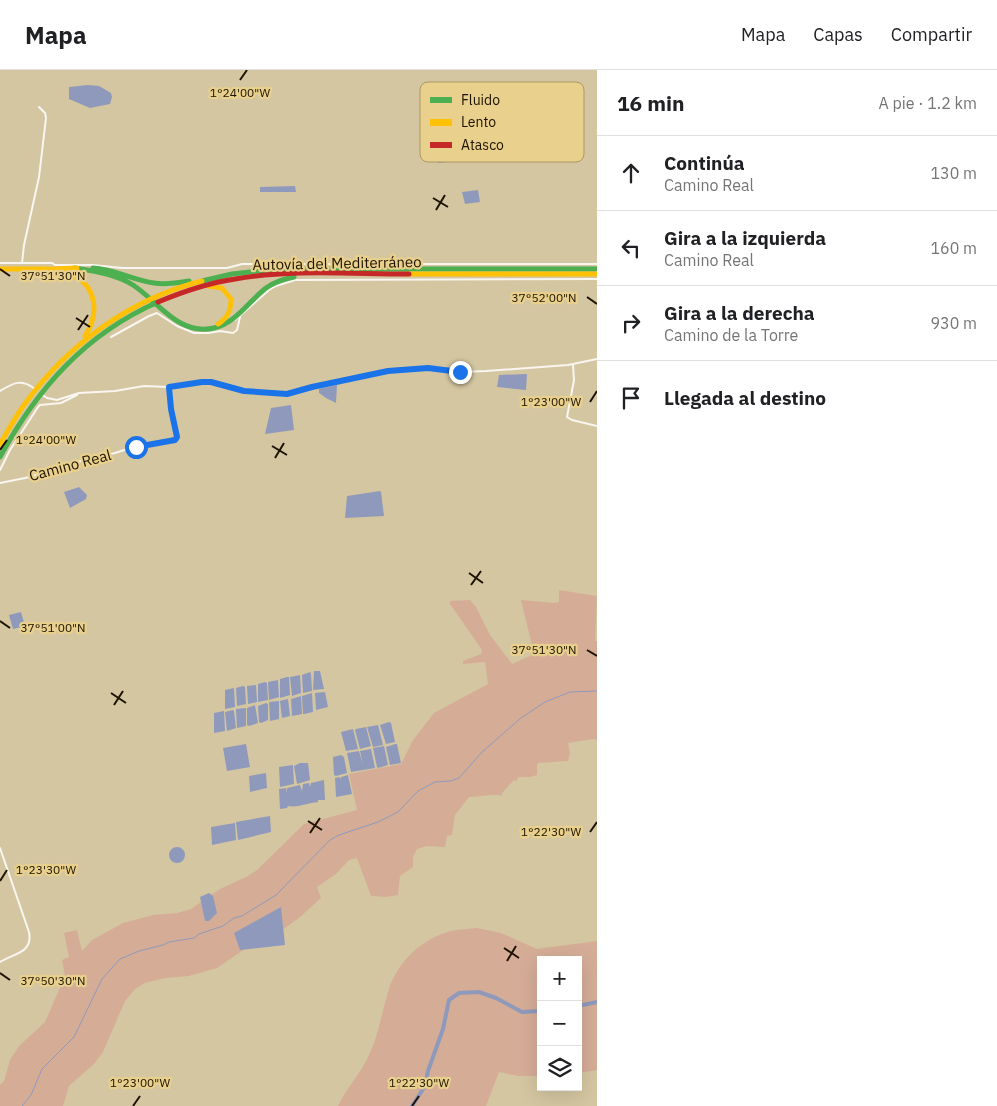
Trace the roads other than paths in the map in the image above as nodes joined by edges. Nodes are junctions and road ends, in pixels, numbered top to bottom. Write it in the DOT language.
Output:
graph roads {
  1 [pos="38,107"];
  2 [pos="22,263"];
  3 [pos="0,264"];
  4 [pos="597,264"];
  5 [pos="54,267"];
  6 [pos="0,268"];
  7 [pos="74,268"];
  8 [pos="90,268"];
  9 [pos="45,269"];
  10 [pos="597,269"];
  11 [pos="308,274"];
  12 [pos="597,274"];
  13 [pos="205,279"];
  14 [pos="597,279"];
  15 [pos="202,286"];
  16 [pos="162,297"];
  17 [pos="147,304"];
  18 [pos="241,313"];
  19 [pos="230,322"];
  20 [pos="237,325"];
  21 [pos="111,337"];
  22 [pos="79,344"];
  23 [pos="597,359"];
  24 [pos="573,364"];
  25 [pos="169,387"];
  26 [pos="38,390"];
  27 [pos="0,391"];
  28 [pos="78,393"];
  29 [pos="597,426"];
  30 [pos="0,444"];
  31 [pos="0,457"];
  32 [pos="0,470"];
  33 [pos="0,483"];
  34 [pos="0,848"];
  35 [pos="0,962"];
  1 -- 2 [label="street"];
  2 -- 3 [label="street"];
  2 -- 5 [label="street"];
  4 -- 5 [label="street"];
  5 -- 7 [label="main road"];
  5 -- 9 [label="main road"];
  6 -- 9 [label="main road"];
  7 -- 8 [label="main road"];
  7 -- 19 [label="main road"];
  8 -- 13 [label="main road"];
  8 -- 15 [label="main road"];
  9 -- 22 [label="main road"];
  10 -- 13 [label="main road, Autovía del Mediterráneo"];
  11 -- 12 [label="main road, Autovía del Mediterráneo"];
  11 -- 15 [label="main road, Autovía del Mediterráneo"];
  11 -- 18 [label="main road"];
  13 -- 16 [label="main road, Autovía del Mediterráneo"];
  14 -- 18 [label="street"];
  15 -- 16 [label="main road, Autovía del Mediterráneo"];
  16 -- 17 [label="main road, Autovía del Mediterráneo"];
  17 -- 22 [label="main road, Autovía del Mediterráneo"];
  17 -- 26 [label="main road, Autovía del Mediterráneo"];
  18 -- 19 [label="main road"];
  18 -- 20 [label="street"];
  18 -- 20 [label="street"];
  19 -- 20 [label="street"];
  20 -- 21 [label="street"];
  22 -- 26 [label="main road, Autovía del Mediterráneo"];
  23 -- 24 [label="street"];
  24 -- 25 [label="street"];
  24 -- 29 [label="street"];
  25 -- 28 [label="street"];
  25 -- 33 [label="street, Camino Real"];
  26 -- 30 [label="main road, Autovía del Mediterráneo"];
  26 -- 31 [label="main road, Autovía del Mediterráneo"];
  27 -- 28 [label="street"];
  28 -- 32 [label="street"];
  34 -- 35 [label="street"];
}
